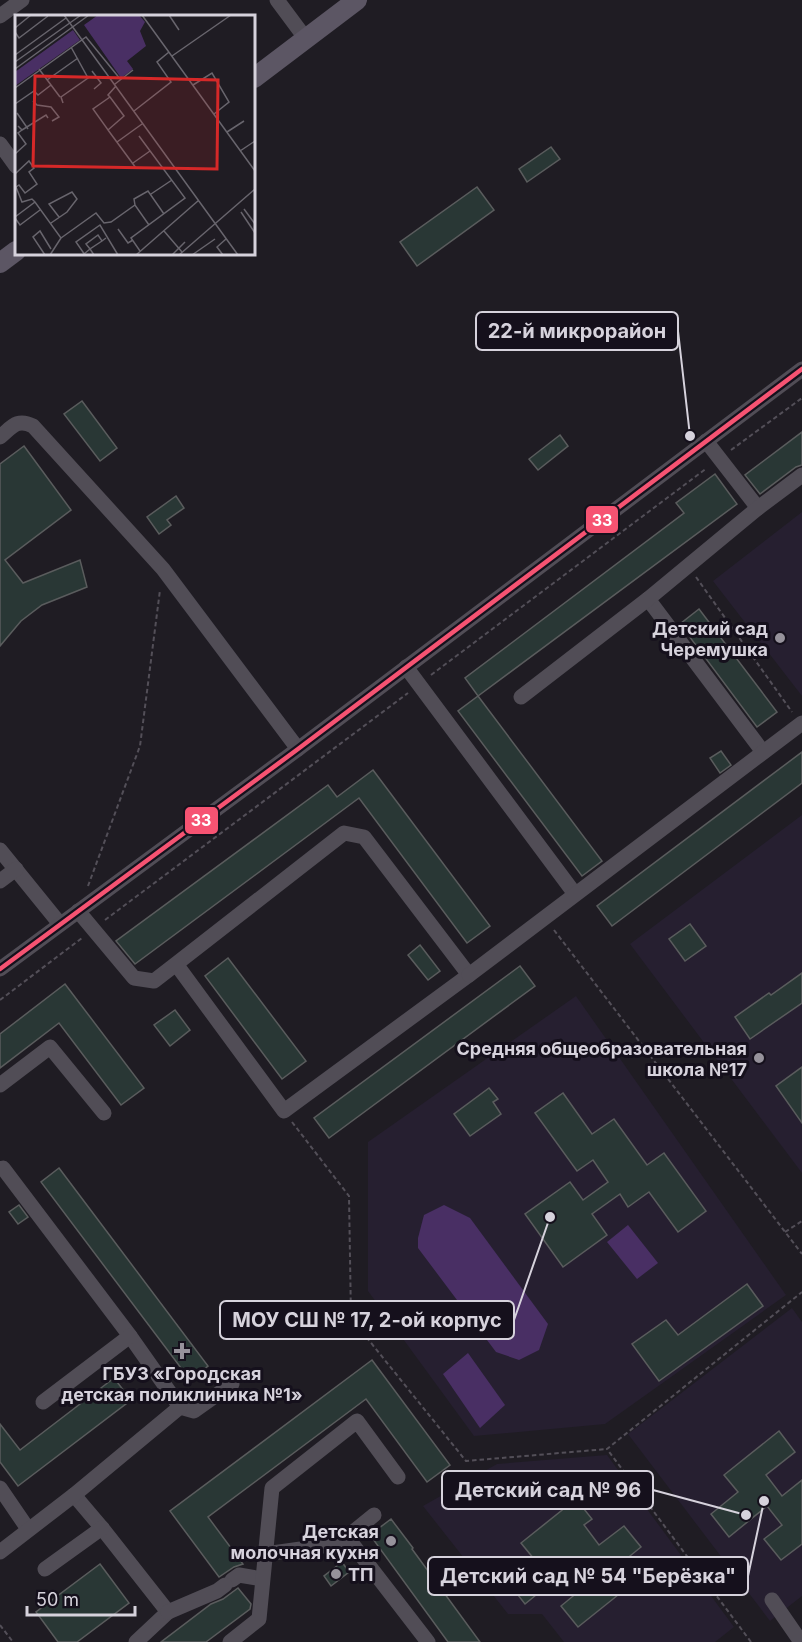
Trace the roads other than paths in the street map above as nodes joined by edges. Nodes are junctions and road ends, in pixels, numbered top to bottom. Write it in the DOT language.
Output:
graph roads {
  1 [pos="22,0"];
  2 [pos="277,0"];
  3 [pos="357,0"];
  4 [pos="0,16"];
  5 [pos="306,39"];
  6 [pos="255,77"];
  7 [pos="0,144"];
  8 [pos="15,165"];
  9 [pos="15,252"];
  10 [pos="0,263"];
  11 [pos="802,369"];
  12 [pos="0,436"];
  13 [pos="706,441"];
  14 [pos="802,475"];
  15 [pos="758,508"];
  16 [pos="648,599"];
  17 [pos="406,667"];
  18 [pos="521,697"];
  19 [pos="801,723"];
  20 [pos="298,749"];
  21 [pos="763,752"];
  22 [pos="0,850"];
  23 [pos="16,868"];
  24 [pos="0,881"];
  25 [pos="575,894"];
  26 [pos="78,911"];
  27 [pos="60,924"];
  28 [pos="176,964"];
  29 [pos="0,969"];
  30 [pos="469,975"];
  31 [pos="0,1085"];
  32 [pos="104,1113"];
  33 [pos="0,1168"];
  34 [pos="130,1336"];
  35 [pos="232,1384"];
  36 [pos="43,1402"];
  37 [pos="180,1407"];
  38 [pos="398,1477"];
  39 [pos="0,1488"];
  40 [pos="74,1495"];
  41 [pos="374,1515"];
  42 [pos="102,1528"];
  43 [pos="28,1529"];
  44 [pos="351,1542"];
  45 [pos="0,1552"];
  46 [pos="265,1554"];
  47 [pos="45,1569"];
  48 [pos="262,1580"];
  49 [pos="772,1600"];
  50 [pos="168,1612"];
  51 [pos="136,1642"];
  52 [pos="230,1642"];
  53 [pos="428,1642"];
  54 [pos="801,1642"];
  1 -- 4 [label="street"];
  2 -- 5 [label="street"];
  3 -- 5 [label="main road"];
  5 -- 6 [label="main road"];
  7 -- 8 [label="street"];
  9 -- 10 [label="main road"];
  11 -- 13 [label="street"];
  12 -- 20 [label="street"];
  13 -- 15 [label="street"];
  13 -- 17 [label="street"];
  14 -- 15 [label="street"];
  15 -- 16 [label="street"];
  16 -- 18 [label="street"];
  16 -- 21 [label="street"];
  17 -- 20 [label="street"];
  17 -- 25 [label="street"];
  19 -- 21 [label="street"];
  20 -- 26 [label="street"];
  21 -- 25 [label="street"];
  22 -- 23 [label="street"];
  23 -- 24 [label="street"];
  23 -- 27 [label="street"];
  25 -- 30 [label="street"];
  26 -- 27 [label="street"];
  26 -- 28 [label="street"];
  27 -- 29 [label="street"];
  28 -- 30 [label="street"];
  28 -- 30 [label="street"];
  31 -- 32 [label="street"];
  33 -- 34 [label="street"];
  34 -- 36 [label="street"];
  34 -- 37 [label="street"];
  35 -- 37 [label="street"];
  37 -- 40 [label="street"];
  38 -- 46 [label="street"];
  39 -- 43 [label="street"];
  40 -- 42 [label="street"];
  40 -- 43 [label="street"];
  41 -- 44 [label="street"];
  42 -- 47 [label="street"];
  42 -- 50 [label="street"];
  43 -- 45 [label="street"];
  44 -- 46 [label="street"];
  44 -- 53 [label="street"];
  46 -- 48 [label="street"];
  48 -- 50 [label="street"];
  48 -- 52 [label="street"];
  49 -- 54 [label="street"];
  50 -- 51 [label="street"];
}
